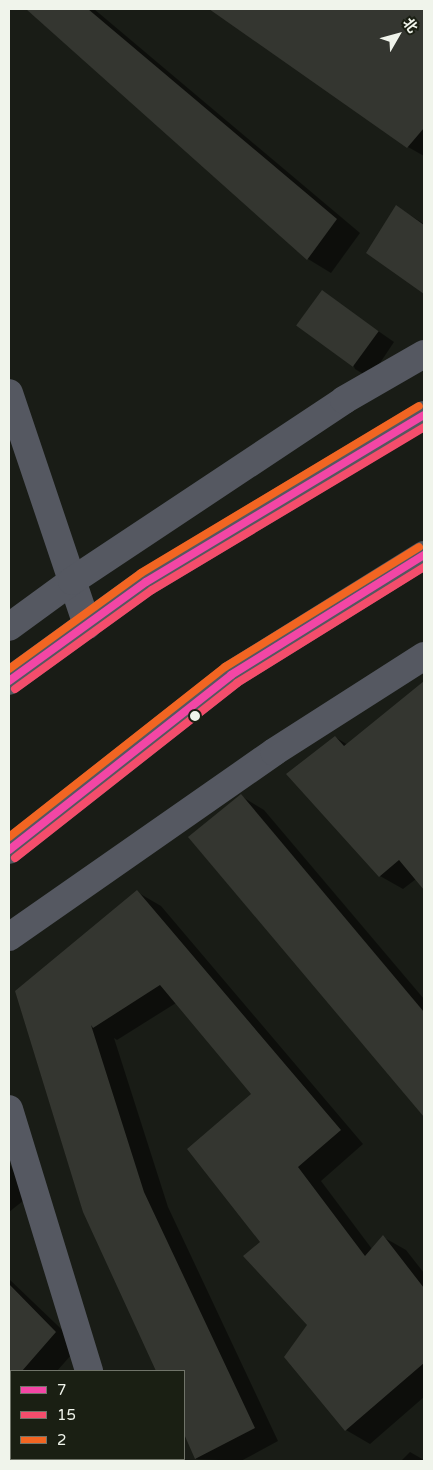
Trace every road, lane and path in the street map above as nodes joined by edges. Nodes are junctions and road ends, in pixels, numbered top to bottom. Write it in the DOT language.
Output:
graph roads {
  1 [pos="424,354"];
  2 [pos="9,393"];
  3 [pos="424,415"];
  4 [pos="424,555"];
  5 [pos="72,581"];
  6 [pos="86,625"];
  7 [pos="9,627"];
  8 [pos="424,656"];
  9 [pos="11,678"];
  10 [pos="9,850"];
  11 [pos="9,937"];
  12 [pos="9,1109"];
  13 [pos="89,1370"];
  1 -- 5 [label="street"];
  2 -- 5 [label="street"];
  3 -- 6 [label="main road"];
  4 -- 10 [label="main road"];
  5 -- 6 [label="street"];
  5 -- 7 [label="street"];
  6 -- 9 [label="main road"];
  8 -- 11 [label="street"];
  12 -- 13 [label="street"];
}
